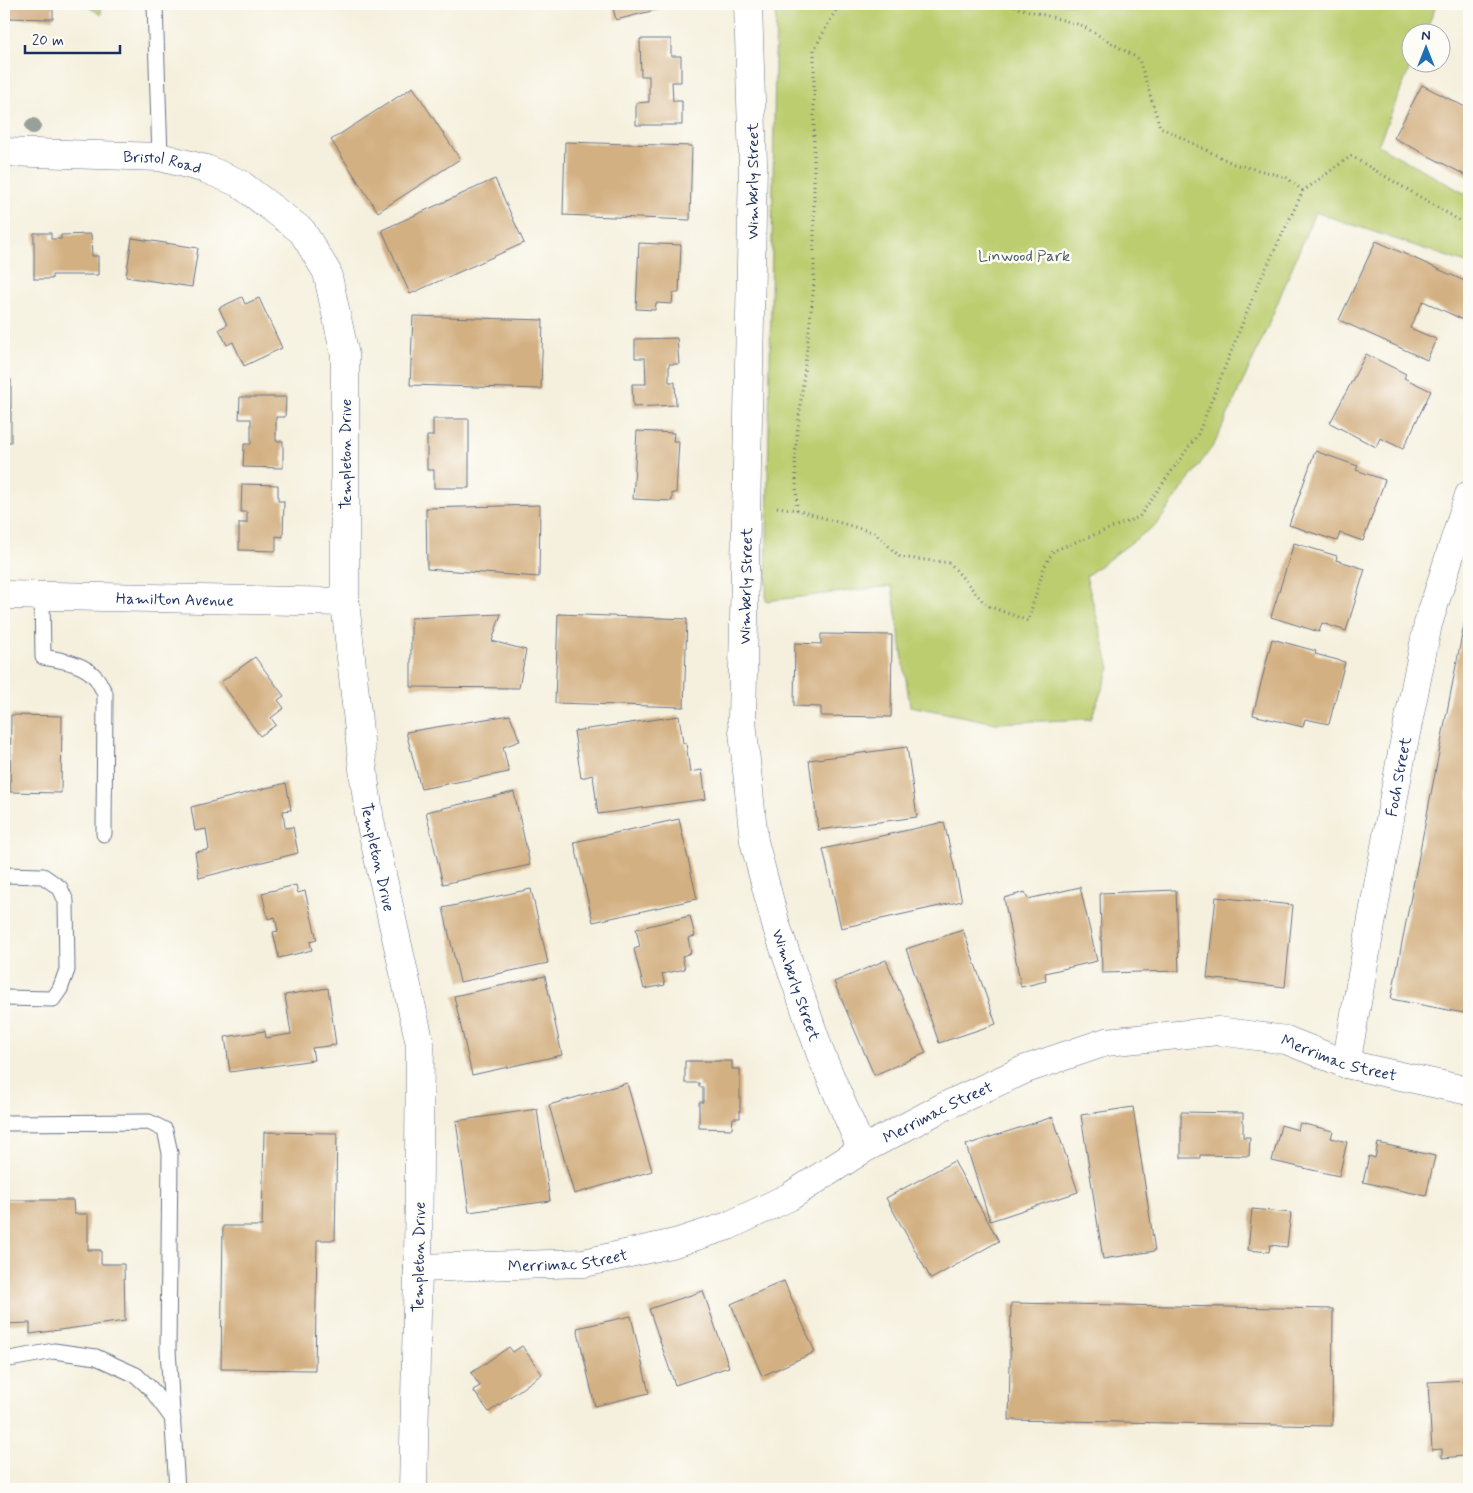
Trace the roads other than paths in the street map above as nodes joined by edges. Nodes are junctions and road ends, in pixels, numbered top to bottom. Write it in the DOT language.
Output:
graph roads {
  1 [pos="155,4"];
  2 [pos="748,4"];
  3 [pos="4,152"];
  4 [pos="160,157"];
  5 [pos="302,231"];
  6 [pos="1469,494"];
  7 [pos="4,595"];
  8 [pos="42,596"];
  9 [pos="346,602"];
  10 [pos="104,834"];
  11 [pos="4,875"];
  12 [pos="4,998"];
  13 [pos="1346,1064"];
  14 [pos="1469,1091"];
  15 [pos="4,1123"];
  16 [pos="862,1150"];
  17 [pos="418,1268"];
  18 [pos="4,1360"];
  19 [pos="173,1419"];
  20 [pos="178,1489"];
  21 [pos="413,1489"];
  1 -- 4 [label="lane"];
  2 -- 16 [label="street, Wimberly Street"];
  3 -- 4 [label="street, Bristol Road"];
  4 -- 5 [label="street, Bristol Road"];
  5 -- 9 [label="street, Templeton Drive"];
  6 -- 13 [label="street, Foch Street"];
  7 -- 8 [label="street, Hamilton Avenue"];
  8 -- 9 [label="street, Hamilton Avenue"];
  8 -- 10 [label="lane"];
  9 -- 17 [label="street, Templeton Drive"];
  11 -- 12 [label="lane"];
  13 -- 14 [label="street, Merrimac Street"];
  13 -- 16 [label="street, Merrimac Street"];
  15 -- 19 [label="lane"];
  16 -- 17 [label="street, Merrimac Street"];
  17 -- 21 [label="street, Templeton Drive"];
  18 -- 19 [label="lane"];
  19 -- 20 [label="lane"];
}
